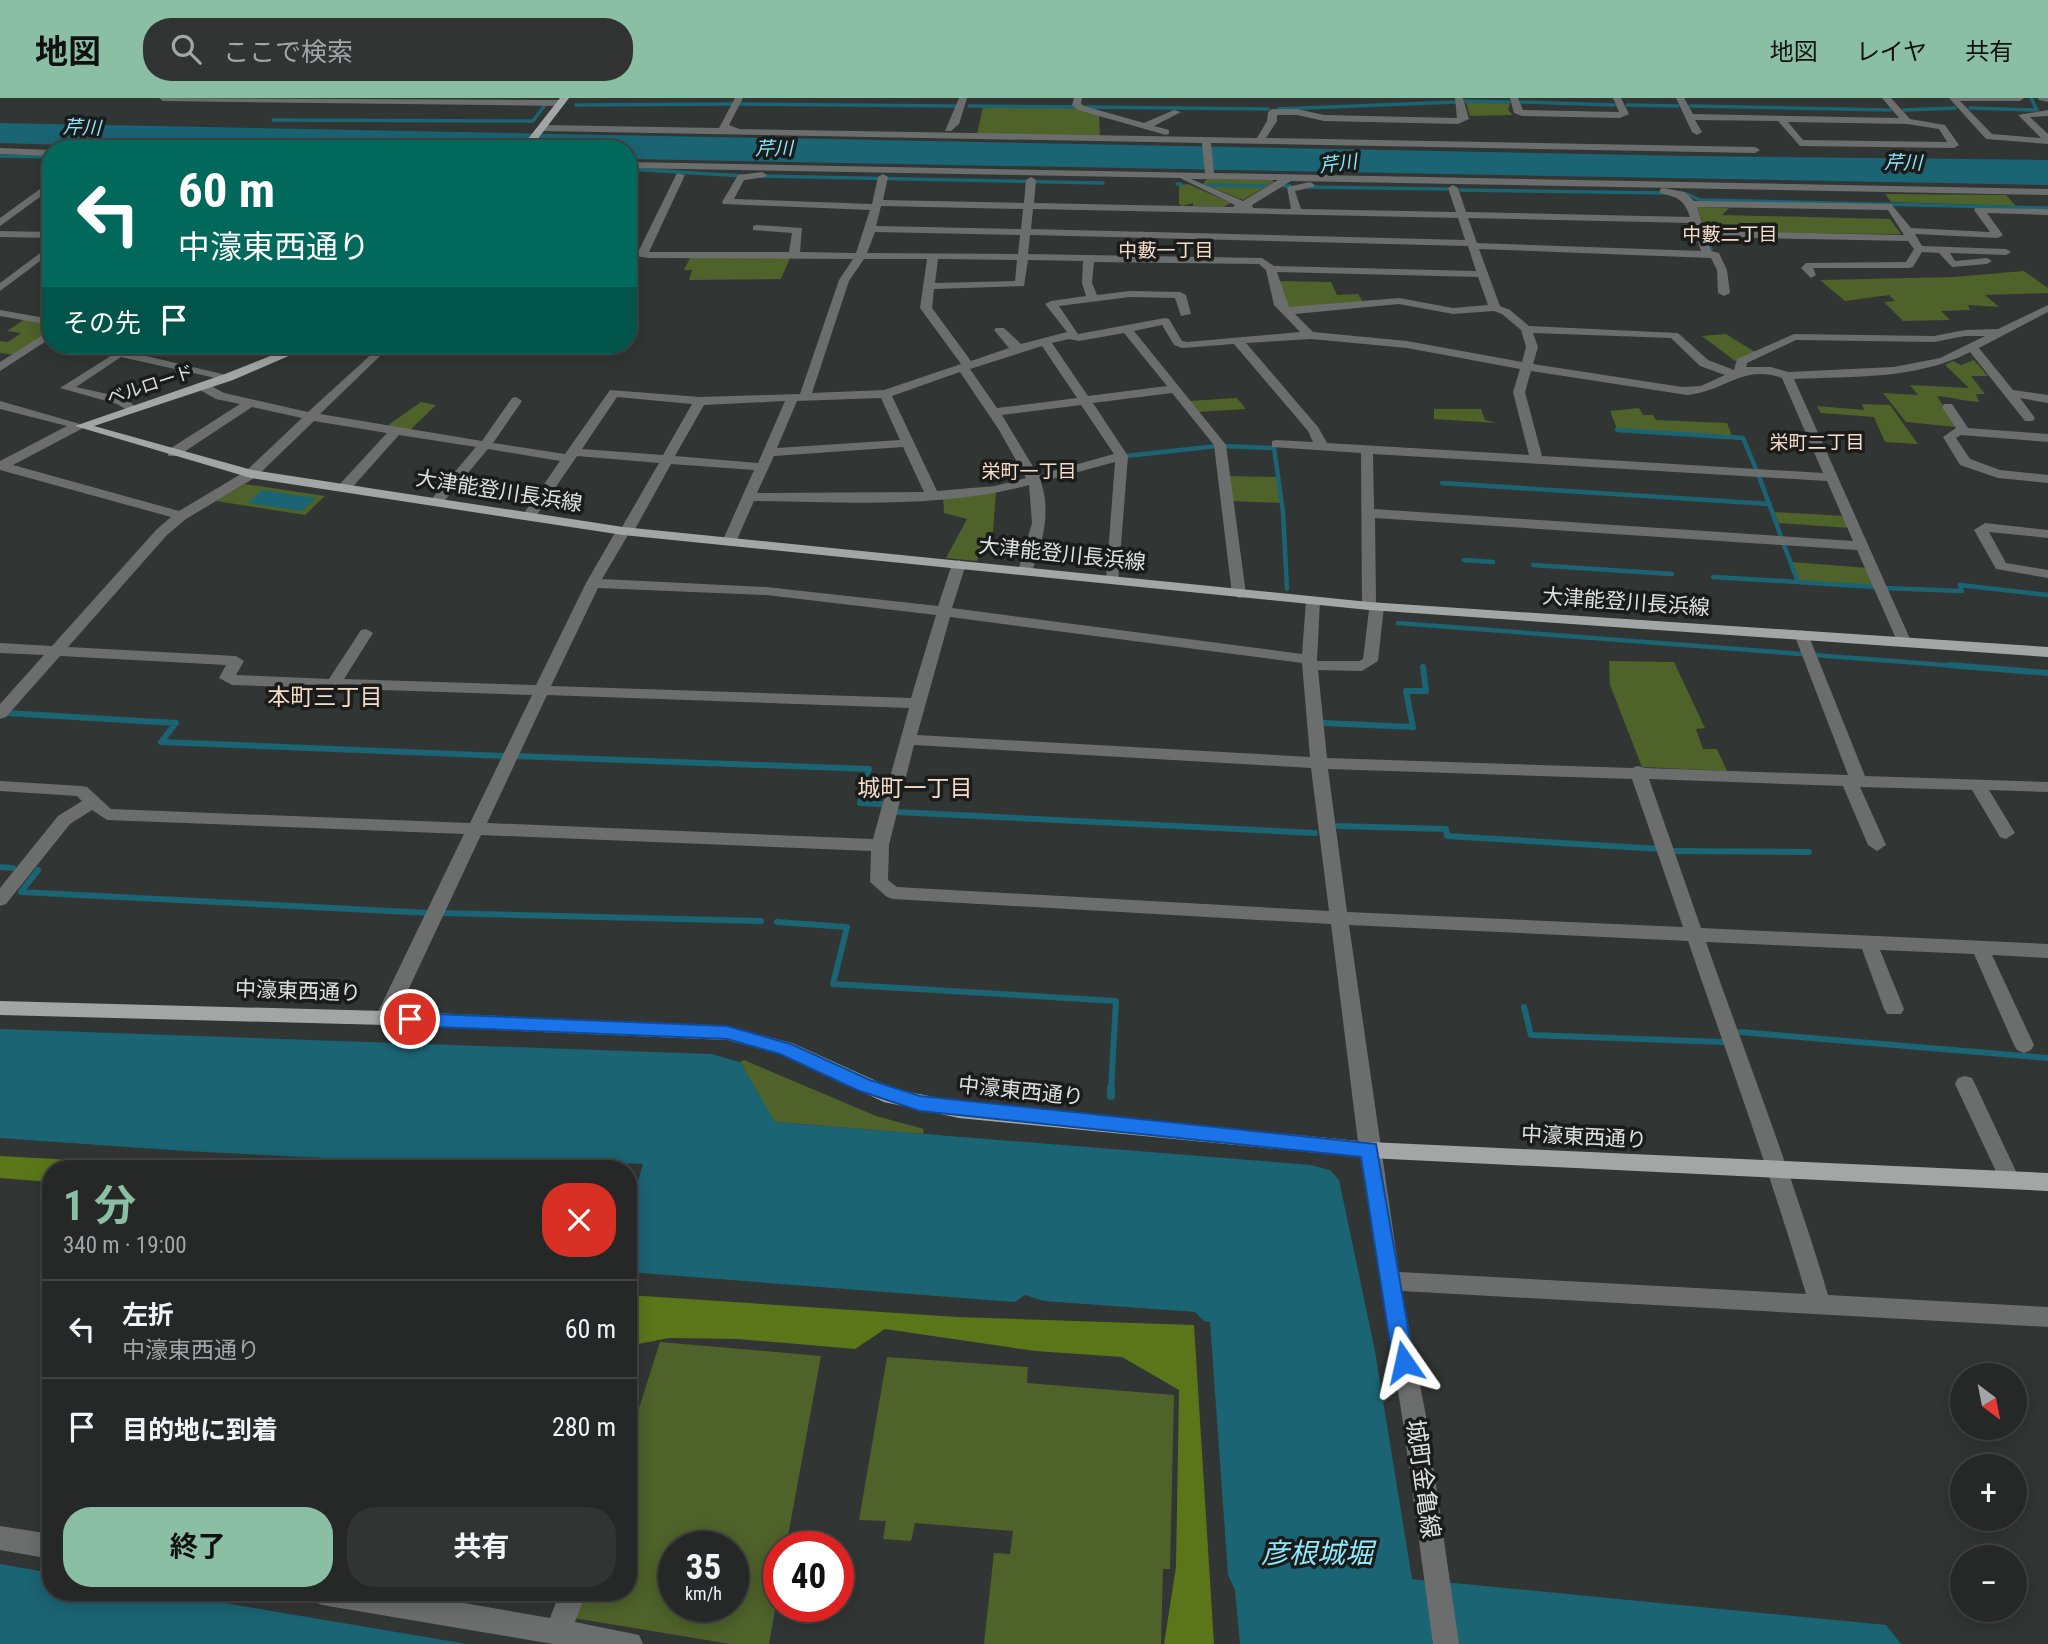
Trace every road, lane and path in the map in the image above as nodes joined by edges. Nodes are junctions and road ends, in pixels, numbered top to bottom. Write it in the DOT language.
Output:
graph roads {
  1 [pos="163,98"];
  2 [pos="195,98"];
  3 [pos="739,98"];
  4 [pos="963,98"];
  5 [pos="1078,98"];
  6 [pos="1271,98"];
  7 [pos="1459,98"];
  8 [pos="1514,98"];
  9 [pos="1617,98"];
  10 [pos="1680,98"];
  11 [pos="1886,98"];
  12 [pos="1952,98"];
  13 [pos="2020,98"];
  14 [pos="2042,98"];
  15 [pos="375,99"];
  16 [pos="2048,99"];
  17 [pos="563,101"];
  18 [pos="1177,112"];
  19 [pos="1272,112"];
  20 [pos="2048,113"];
  21 [pos="1689,117"];
  22 [pos="1781,119"];
  23 [pos="1907,121"];
  24 [pos="1145,126"];
  25 [pos="541,130"];
  26 [pos="754,131"];
  27 [pos="952,132"];
  28 [pos="1697,132"];
  29 [pos="1186,138"];
  30 [pos="533,140"];
  31 [pos="1206,140"];
  32 [pos="1261,140"];
  33 [pos="2048,140"];
  34 [pos="1755,149"];
  35 [pos="0,151"];
  36 [pos="42,153"];
  37 [pos="11,157"];
  38 [pos="637,164"];
  39 [pos="0,165"];
  40 [pos="680,174"];
  41 [pos="1210,175"];
  42 [pos="883,178"];
  43 [pos="1289,178"];
  44 [pos="1031,181"];
  45 [pos="1453,188"];
  46 [pos="42,191"];
  47 [pos="1176,192"];
  48 [pos="2048,192"];
  49 [pos="1690,204"];
  50 [pos="876,205"];
  51 [pos="1029,205"];
  52 [pos="1251,209"];
  53 [pos="2048,212"];
  54 [pos="1297,213"];
  55 [pos="1463,216"];
  56 [pos="1696,220"];
  57 [pos="0,223"];
  58 [pos="757,228"];
  59 [pos="871,229"];
  60 [pos="1026,232"];
  61 [pos="0,234"];
  62 [pos="1701,234"];
  63 [pos="1909,234"];
  64 [pos="1990,234"];
  65 [pos="42,235"];
  66 [pos="1260,238"];
  67 [pos="1474,244"];
  68 [pos="1919,249"];
  69 [pos="637,253"];
  70 [pos="643,253"];
  71 [pos="1707,254"];
  72 [pos="42,255"];
  73 [pos="859,255"];
  74 [pos="794,256"];
  75 [pos="933,256"];
  76 [pos="1023,258"];
  77 [pos="1089,259"];
  78 [pos="1266,265"];
  79 [pos="1483,274"];
  80 [pos="1811,275"];
  81 [pos="929,286"];
  82 [pos="0,288"];
  83 [pos="1724,292"];
  84 [pos="1092,297"];
  85 [pos="1495,308"];
  86 [pos="2048,308"];
  87 [pos="1286,311"];
  88 [pos="0,313"];
  89 [pos="1185,314"];
  90 [pos="42,320"];
  91 [pos="1125,327"];
  92 [pos="1526,329"];
  93 [pos="1000,330"];
  94 [pos="2000,332"];
  95 [pos="1070,335"];
  96 [pos="1310,336"];
  97 [pos="42,340"];
  98 [pos="1237,340"];
  99 [pos="1045,341"];
  100 [pos="1971,346"];
  101 [pos="1020,348"];
  102 [pos="118,354"];
  103 [pos="125,354"];
  104 [pos="282,354"];
  105 [pos="376,355"];
  106 [pos="0,367"];
  107 [pos="1526,367"];
  108 [pos="966,368"];
  109 [pos="1736,371"];
  110 [pos="1787,376"];
  111 [pos="229,377"];
  112 [pos="202,386"];
  113 [pos="1175,389"];
  114 [pos="2009,393"];
  115 [pos="885,394"];
  116 [pos="799,397"];
  117 [pos="1085,398"];
  118 [pos="2048,399"];
  119 [pos="516,401"];
  120 [pos="700,401"];
  121 [pos="250,403"];
  122 [pos="0,405"];
  123 [pos="1948,407"];
  124 [pos="132,410"];
  125 [pos="993,412"];
  126 [pos="314,417"];
  127 [pos="2029,418"];
  128 [pos="81,426"];
  129 [pos="1964,431"];
  130 [pos="395,432"];
  131 [pos="2048,438"];
  132 [pos="908,443"];
  133 [pos="484,444"];
  134 [pos="1276,444"];
  135 [pos="1322,447"];
  136 [pos="1367,450"];
  137 [pos="769,452"];
  138 [pos="173,453"];
  139 [pos="573,456"];
  140 [pos="1122,456"];
  141 [pos="1536,459"];
  142 [pos="668,461"];
  143 [pos="1,466"];
  144 [pos="763,467"];
  145 [pos="251,474"];
  146 [pos="1832,477"];
  147 [pos="2048,479"];
  148 [pos="1033,482"];
  149 [pos="344,488"];
  150 [pos="931,493"];
  151 [pos="750,497"];
  152 [pos="436,502"];
  153 [pos="1367,513"];
  154 [pos="181,516"];
  155 [pos="529,516"];
  156 [pos="625,531"];
  157 [pos="2048,534"];
  158 [pos="729,542"];
  159 [pos="1862,547"];
  160 [pos="959,565"];
  161 [pos="1025,571"];
  162 [pos="2048,574"];
  163 [pos="1113,580"];
  164 [pos="593,583"];
  165 [pos="1239,594"];
  166 [pos="1313,600"];
  167 [pos="1373,606"];
  168 [pos="946,610"];
  169 [pos="366,633"];
  170 [pos="1904,641"];
  171 [pos="0,648"];
  172 [pos="1806,648"];
  173 [pos="57,651"];
  174 [pos="2048,652"];
  175 [pos="1309,662"];
  176 [pos="333,684"];
  177 [pos="542,690"];
  178 [pos="918,703"];
  179 [pos="0,714"];
  180 [pos="908,740"];
  181 [pos="1319,762"];
  182 [pos="1638,771"];
  183 [pos="1855,782"];
  184 [pos="0,786"];
  185 [pos="1979,787"];
  186 [pos="2048,787"];
  187 [pos="93,802"];
  188 [pos="475,830"];
  189 [pos="2006,833"];
  190 [pos="880,845"];
  191 [pos="1877,845"];
  192 [pos="0,900"];
  193 [pos="1340,918"];
  194 [pos="1696,934"];
  195 [pos="1868,942"];
  196 [pos="1980,948"];
  197 [pos="2048,951"];
  198 [pos="0,1008"];
  199 [pos="1894,1009"];
  200 [pos="385,1018"];
  201 [pos="2024,1045"];
  202 [pos="1965,1084"];
  203 [pos="1369,1150"];
  204 [pos="1778,1171"];
  205 [pos="2010,1180"];
  206 [pos="2048,1182"];
  207 [pos="1389,1281"];
  208 [pos="1820,1304"];
  209 [pos="2048,1317"];
  210 [pos="0,1538"];
  211 [pos="42,1545"];
  212 [pos="376,1601"];
  213 [pos="570,1601"];
  214 [pos="558,1632"];
  215 [pos="630,1644"];
  216 [pos="1446,1644"];
  1 -- 2 [label="street"];
  2 -- 15 [label="street"];
  3 -- 26 [label="street"];
  4 -- 27 [label="street"];
  5 -- 24 [label="street"];
  6 -- 19 [label="street"];
  7 -- 19 [label="street"];
  8 -- 9 [label="street"];
  10 -- 21 [label="street"];
  11 -- 23 [label="street"];
  12 -- 13 [label="street"];
  12 -- 33 [label="street"];
  14 -- 16 [label="street"];
  15 -- 17 [label="street"];
  17 -- 25 [label="main road"];
  18 -- 24 [label="street"];
  19 -- 32 [label="street"];
  20 -- 33 [label="street"];
  21 -- 22 [label="street"];
  21 -- 28 [label="street"];
  22 -- 23 [label="street"];
  22 -- 23 [label="street"];
  24 -- 29 [label="street"];
  25 -- 26 [label="street"];
  25 -- 30 [label="main road"];
  26 -- 27 [label="street"];
  27 -- 29 [label="street"];
  29 -- 31 [label="street"];
  31 -- 32 [label="street"];
  31 -- 41 [label="street"];
  32 -- 34 [label="street"];
  35 -- 36 [label="street"];
  37 -- 39 [label="street"];
  38 -- 47 [label="street"];
  40 -- 70 [label="street"];
  41 -- 43 [label="street"];
  41 -- 47 [label="street"];
  42 -- 44 [label="street"];
  42 -- 50 [label="street"];
  42 -- 50 [label="street"];
  43 -- 48 [label="street"];
  43 -- 52 [label="street"];
  44 -- 47 [label="street"];
  44 -- 51 [label="street"];
  45 -- 49 [label="street"];
  45 -- 54 [label="street"];
  45 -- 55 [label="street"];
  46 -- 57 [label="street"];
  47 -- 51 [label="street"];
  47 -- 52 [label="street"];
  47 -- 52 [label="street"];
  49 -- 56 [label="street"];
  49 -- 63 [label="street"];
  50 -- 51 [label="street"];
  50 -- 59 [label="street"];
  51 -- 60 [label="street"];
  52 -- 54 [label="street"];
  52 -- 66 [label="street"];
  53 -- 64 [label="street"];
  54 -- 55 [label="street"];
  55 -- 56 [label="street"];
  55 -- 67 [label="street"];
  56 -- 62 [label="street"];
  58 -- 74 [label="street"];
  59 -- 60 [label="street"];
  59 -- 73 [label="street"];
  60 -- 66 [label="street"];
  60 -- 76 [label="street"];
  61 -- 65 [label="street"];
  62 -- 63 [label="street"];
  62 -- 71 [label="street"];
  63 -- 64 [label="street"];
  63 -- 68 [label="street"];
  64 -- 68 [label="street"];
  66 -- 67 [label="street"];
  66 -- 78 [label="street"];
  67 -- 71 [label="street"];
  67 -- 79 [label="street"];
  68 -- 80 [label="street"];
  69 -- 70 [label="street"];
  70 -- 74 [label="street"];
  71 -- 83 [label="street"];
  72 -- 82 [label="street"];
  73 -- 74 [label="street"];
  73 -- 75 [label="street"];
  73 -- 116 [label="street"];
  75 -- 76 [label="street"];
  75 -- 81 [label="street"];
  76 -- 77 [label="street"];
  76 -- 81 [label="street"];
  77 -- 78 [label="street"];
  77 -- 84 [label="street"];
  78 -- 79 [label="street"];
  78 -- 87 [label="street"];
  79 -- 85 [label="street"];
  81 -- 108 [label="street"];
  84 -- 89 [label="street"];
  84 -- 95 [label="street"];
  85 -- 87 [label="street"];
  85 -- 92 [label="street"];
  86 -- 94 [label="street"];
  87 -- 96 [label="street"];
  88 -- 90 [label="street"];
  91 -- 95 [label="street"];
  91 -- 98 [label="street"];
  91 -- 113 [label="street"];
  92 -- 107 [label="street"];
  92 -- 109 [label="street"];
  93 -- 101 [label="street"];
  94 -- 100 [label="street"];
  94 -- 109 [label="street"];
  95 -- 99 [label="street"];
  96 -- 98 [label="street"];
  96 -- 107 [label="street"];
  97 -- 106 [label="street"];
  98 -- 135 [label="street"];
  99 -- 101 [label="street"];
  99 -- 117 [label="street"];
  100 -- 110 [label="street"];
  100 -- 114 [label="street"];
  101 -- 108 [label="street"];
  102 -- 124 [label="street"];
  103 -- 111 [label="street"];
  104 -- 111 [label="main road, ベルロード"];
  105 -- 126 [label="street"];
  107 -- 109 [label="street"];
  107 -- 141 [label="street"];
  108 -- 115 [label="street"];
  108 -- 125 [label="street"];
  109 -- 110 [label="street"];
  110 -- 146 [label="street"];
  111 -- 112 [label="main road, ベルロード"];
  112 -- 121 [label="street"];
  112 -- 124 [label="main road, ベルロード"];
  113 -- 117 [label="street"];
  113 -- 165 [label="street"];
  114 -- 118 [label="street"];
  114 -- 127 [label="street"];
  115 -- 116 [label="street"];
  115 -- 132 [label="street"];
  116 -- 120 [label="street"];
  116 -- 137 [label="street"];
  117 -- 125 [label="street"];
  117 -- 140 [label="street"];
  119 -- 133 [label="street"];
  120 -- 139 [label="street"];
  120 -- 142 [label="street"];
  121 -- 126 [label="street"];
  121 -- 138 [label="street"];
  122 -- 128 [label="street"];
  123 -- 129 [label="street"];
  124 -- 128 [label="main road, ベルロード"];
  125 -- 148 [label="street"];
  126 -- 130 [label="street"];
  126 -- 145 [label="street"];
  128 -- 138 [label="main road, 大津能登川長浜線"];
  128 -- 143 [label="street"];
  129 -- 131 [label="street"];
  129 -- 147 [label="street"];
  130 -- 133 [label="street"];
  130 -- 149 [label="street"];
  132 -- 137 [label="street"];
  132 -- 150 [label="street"];
  133 -- 139 [label="street"];
  133 -- 152 [label="street"];
  134 -- 135 [label="street"];
  135 -- 136 [label="street"];
  136 -- 141 [label="street"];
  136 -- 153 [label="street"];
  137 -- 144 [label="street"];
  138 -- 145 [label="main road, 大津能登川長浜線"];
  139 -- 142 [label="street"];
  139 -- 155 [label="street"];
  140 -- 148 [label="street"];
  140 -- 163 [label="street"];
  141 -- 146 [label="street"];
  142 -- 144 [label="street"];
  142 -- 156 [label="street"];
  143 -- 154 [label="street"];
  144 -- 151 [label="street"];
  145 -- 149 [label="main road, 大津能登川長浜線"];
  145 -- 154 [label="street"];
  146 -- 159 [label="street"];
  148 -- 150 [label="street"];
  148 -- 161 [label="street"];
  149 -- 152 [label="main road, 大津能登川長浜線"];
  150 -- 151 [label="street"];
  151 -- 158 [label="street"];
  152 -- 155 [label="main road, 大津能登川長浜線"];
  153 -- 159 [label="street"];
  153 -- 167 [label="street"];
  154 -- 173 [label="street"];
  155 -- 156 [label="main road, 大津能登川長浜線"];
  156 -- 158 [label="main road, 大津能登川長浜線"];
  156 -- 164 [label="street"];
  157 -- 162 [label="street"];
  158 -- 160 [label="main road, 大津能登川長浜線"];
  159 -- 170 [label="street"];
  160 -- 161 [label="main road, 大津能登川長浜線"];
  160 -- 168 [label="street"];
  161 -- 163 [label="main road, 大津能登川長浜線"];
  163 -- 165 [label="main road, 大津能登川長浜線"];
  164 -- 168 [label="street"];
  164 -- 177 [label="street"];
  165 -- 166 [label="main road, 大津能登川長浜線"];
  166 -- 167 [label="main road, 大津能登川長浜線"];
  166 -- 175 [label="street, 城町金亀線"];
  167 -- 172 [label="main road, 大津能登川長浜線"];
  167 -- 175 [label="street"];
  168 -- 175 [label="street"];
  168 -- 178 [label="street"];
  169 -- 176 [label="street"];
  170 -- 172 [label="main road, 大津能登川長浜線"];
  170 -- 174 [label="main road, 大津能登川長浜線"];
  171 -- 173 [label="street"];
  172 -- 183 [label="street"];
  173 -- 176 [label="street"];
  173 -- 179 [label="street"];
  175 -- 181 [label="street, 城町金亀線"];
  176 -- 177 [label="street"];
  177 -- 178 [label="street"];
  177 -- 188 [label="street"];
  178 -- 180 [label="street"];
  180 -- 181 [label="street"];
  180 -- 190 [label="street"];
  181 -- 182 [label="street"];
  181 -- 193 [label="street, 城町金亀線"];
  182 -- 183 [label="street"];
  182 -- 194 [label="street"];
  183 -- 185 [label="street"];
  183 -- 191 [label="street"];
  184 -- 187 [label="street"];
  185 -- 186 [label="street"];
  185 -- 189 [label="street"];
  187 -- 188 [label="street"];
  187 -- 192 [label="street"];
  188 -- 190 [label="street"];
  188 -- 200 [label="street"];
  190 -- 193 [label="street"];
  193 -- 194 [label="street"];
  193 -- 203 [label="street, 城町金亀線"];
  194 -- 195 [label="street"];
  194 -- 204 [label="street"];
  195 -- 196 [label="street"];
  195 -- 199 [label="street"];
  196 -- 197 [label="street"];
  196 -- 201 [label="street"];
  198 -- 200 [label="main road, 中濠東西通り"];
  200 -- 203 [label="main road, 中濠東西通り"];
  202 -- 205 [label="street"];
  203 -- 204 [label="main road, 中濠東西通り"];
  203 -- 207 [label="street, 城町金亀線"];
  204 -- 205 [label="main road, 中濠東西通り"];
  204 -- 208 [label="street"];
  205 -- 206 [label="main road, 中濠東西通り"];
  207 -- 208 [label="street"];
  207 -- 216 [label="street, 城町金亀線"];
  208 -- 209 [label="street"];
  210 -- 211 [label="street"];
  212 -- 214 [label="street"];
  213 -- 214 [label="street"];
  214 -- 215 [label="street"];
}
